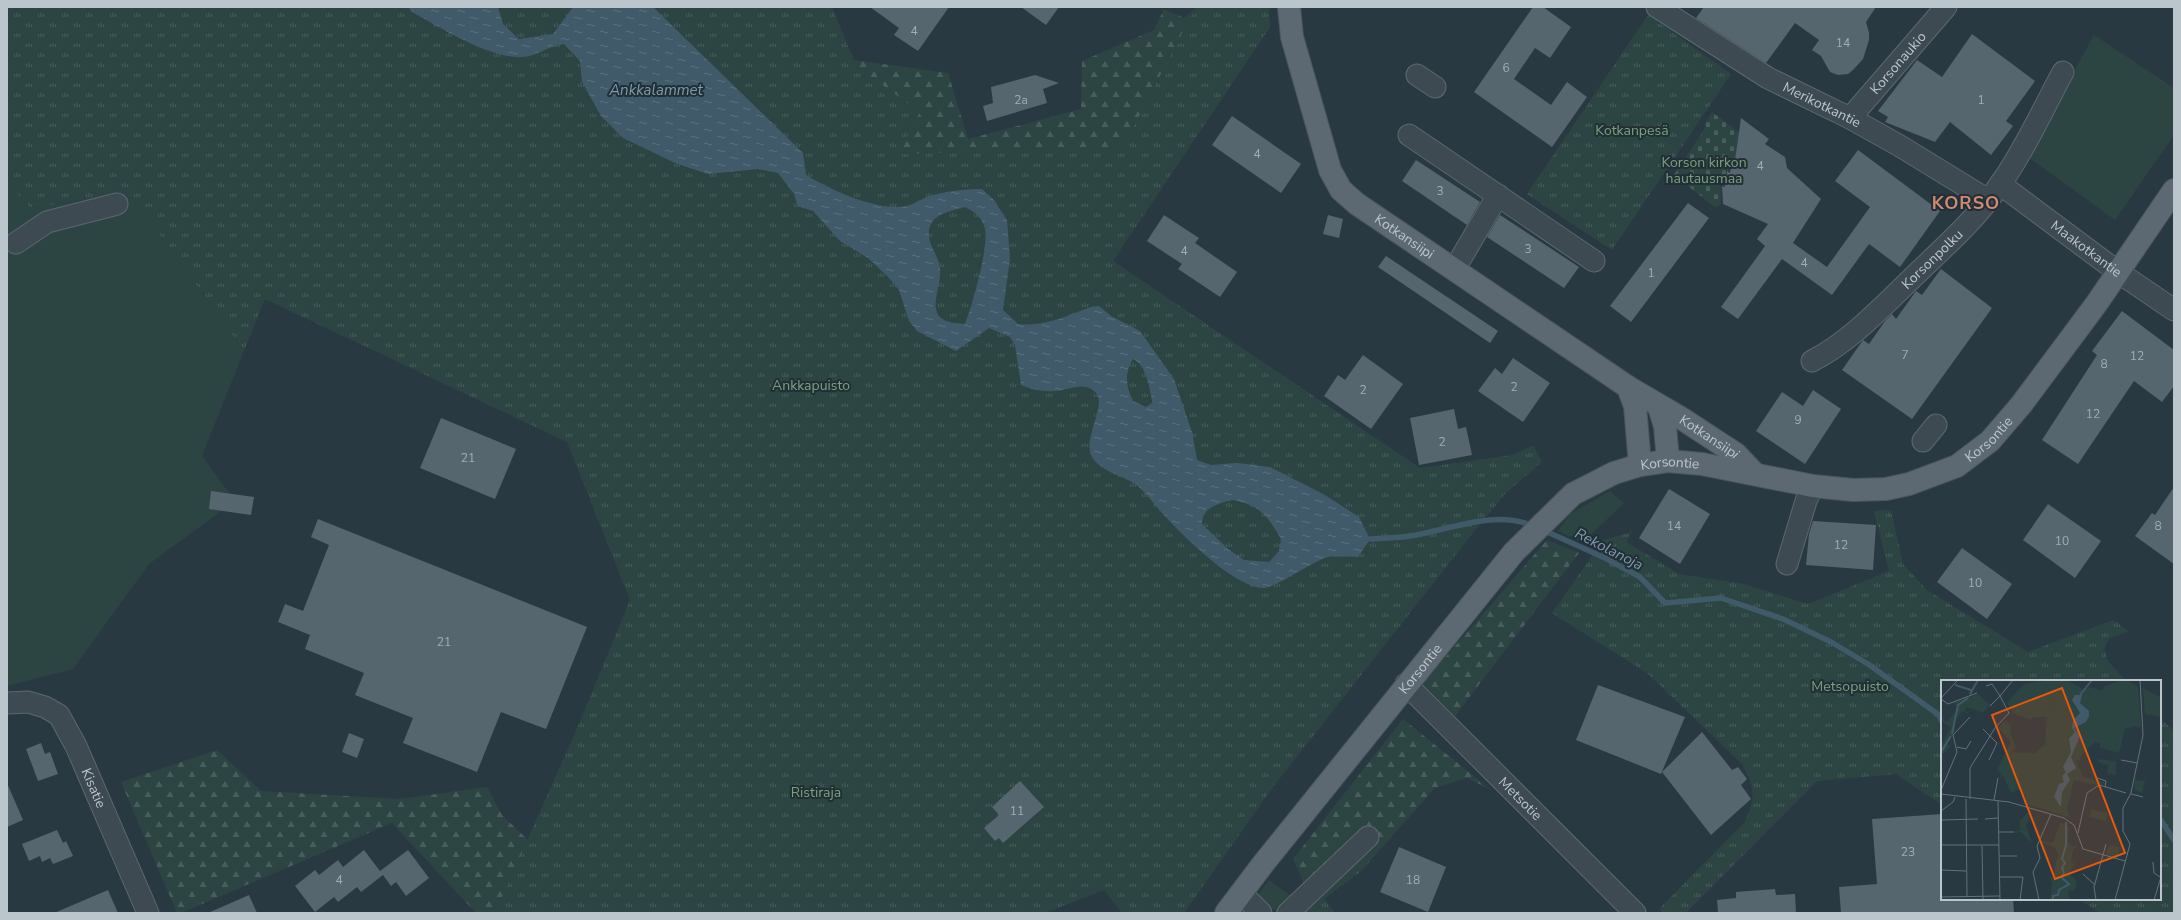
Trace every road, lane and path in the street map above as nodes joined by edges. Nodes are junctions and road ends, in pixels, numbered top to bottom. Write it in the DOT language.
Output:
graph roads {
  1 [pos="1289,7"];
  2 [pos="1657,7"];
  3 [pos="1946,7"];
  4 [pos="2063,72"];
  5 [pos="1417,75"];
  6 [pos="1434,87"];
  7 [pos="1850,118"];
  8 [pos="1409,135"];
  9 [pos="2000,184"];
  10 [pos="2174,190"];
  11 [pos="1498,195"];
  12 [pos="1988,200"];
  13 [pos="117,204"];
  14 [pos="16,244"];
  15 [pos="1461,258"];
  16 [pos="1594,261"];
  17 [pos="2118,272"];
  18 [pos="2174,310"];
  19 [pos="1812,361"];
  20 [pos="1628,387"];
  21 [pos="1659,407"];
  22 [pos="1936,424"];
  23 [pos="1924,441"];
  24 [pos="1668,461"];
  25 [pos="1640,465"];
  26 [pos="1754,473"];
  27 [pos="1813,486"];
  28 [pos="1787,564"];
  29 [pos="1406,684"];
  30 [pos="7,703"];
  31 [pos="1368,837"];
  32 [pos="1241,894"];
  33 [pos="148,913"];
  34 [pos="1226,913"];
  35 [pos="1261,913"];
  36 [pos="1288,913"];
  37 [pos="1635,913"];
  1 -- 20 [label="main road, Kotkansiipi"];
  2 -- 7 [label="street, Merikotkantie"];
  3 -- 7 [label="street, Korsonaukio"];
  4 -- 9 [label="street, Korsonpolku"];
  5 -- 6 [label="street"];
  7 -- 12 [label="street, Merikotkantie"];
  8 -- 11 [label="street"];
  9 -- 12 [label="street, Korsonpolku"];
  9 -- 17 [label="street, Maakotkantie"];
  10 -- 17 [label="main road, Korsontie"];
  11 -- 15 [label="street"];
  11 -- 16 [label="street"];
  12 -- 19 [label="street, Korsonpolku"];
  13 -- 14 [label="street"];
  17 -- 18 [label="street, Maakotkantie"];
  17 -- 27 [label="main road, Korsontie"];
  20 -- 21 [label="main road, Kotkansiipi"];
  20 -- 25 [label="main road"];
  21 -- 24 [label="main road, Kotkansiipi"];
  21 -- 26 [label="main road, Kotkansiipi"];
  22 -- 23 [label="street"];
  24 -- 25 [label="main road, Korsontie"];
  24 -- 26 [label="main road, Korsontie"];
  25 -- 29 [label="main road, Korsontie"];
  26 -- 27 [label="main road, Korsontie"];
  27 -- 28 [label="street"];
  29 -- 32 [label="main road, Korsontie"];
  29 -- 37 [label="street, Metsotie"];
  30 -- 33 [label="street, Kisatie"];
  31 -- 36 [label="street"];
  32 -- 34 [label="main road, Korsontie"];
  32 -- 35 [label="street"];
}
